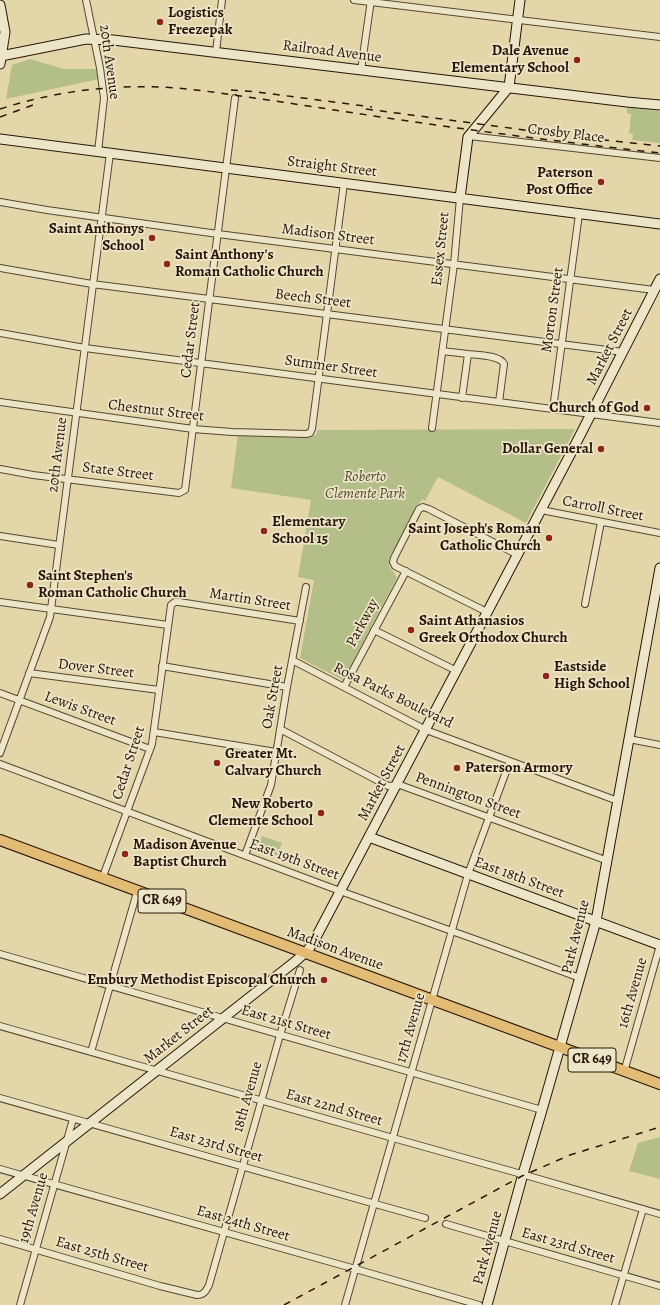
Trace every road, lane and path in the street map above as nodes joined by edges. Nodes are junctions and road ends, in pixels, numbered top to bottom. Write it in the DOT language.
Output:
graph roads {
  1 [pos="86,0"];
  2 [pos="222,0"];
  3 [pos="354,0"];
  4 [pos="520,0"];
  5 [pos="370,1"];
  6 [pos="0,5"];
  7 [pos="518,20"];
  8 [pos="660,37"];
  9 [pos="94,38"];
  10 [pos="216,52"];
  11 [pos="1,60"];
  12 [pos="361,70"];
  13 [pos="509,87"];
  14 [pos="235,98"];
  15 [pos="660,105"];
  16 [pos="469,136"];
  17 [pos="0,139"];
  18 [pos="98,152"];
  19 [pos="110,153"];
  20 [pos="660,158"];
  21 [pos="227,168"];
  22 [pos="344,183"];
  23 [pos="460,198"];
  24 [pos="0,202"];
  25 [pos="579,214"];
  26 [pos="101,218"];
  27 [pos="660,224"];
  28 [pos="218,234"];
  29 [pos="335,249"];
  30 [pos="454,264"];
  31 [pos="0,268"];
  32 [pos="570,279"];
  33 [pos="660,279"];
  34 [pos="92,284"];
  35 [pos="654,290"];
  36 [pos="209,299"];
  37 [pos="327,314"];
  38 [pos="445,329"];
  39 [pos="0,333"];
  40 [pos="562,344"];
  41 [pos="85,348"];
  42 [pos="442,351"];
  43 [pos="623,352"];
  44 [pos="468,354"];
  45 [pos="201,363"];
  46 [pos="319,378"];
  47 [pos="436,394"];
  48 [pos="462,398"];
  49 [pos="0,402"];
  50 [pos="499,402"];
  51 [pos="553,410"];
  52 [pos="76,414"];
  53 [pos="591,414"];
  54 [pos="660,423"];
  55 [pos="432,428"];
  56 [pos="193,429"];
  57 [pos="0,469"];
  58 [pos="68,479"];
  59 [pos="185,490"];
  60 [pos="541,510"];
  61 [pos="600,522"];
  62 [pos="660,533"];
  63 [pos="0,536"];
  64 [pos="59,545"];
  65 [pos="518,555"];
  66 [pos="660,568"];
  67 [pos="406,570"];
  68 [pos="306,587"];
  69 [pos="0,602"];
  70 [pos="172,604"];
  71 [pos="585,604"];
  72 [pos="51,610"];
  73 [pos="487,612"];
  74 [pos="300,621"];
  75 [pos="168,625"];
  76 [pos="374,630"];
  77 [pos="292,660"];
  78 [pos="162,666"];
  79 [pos="457,671"];
  80 [pos="29,674"];
  81 [pos="287,687"];
  82 [pos="344,687"];
  83 [pos="159,690"];
  84 [pos="0,693"];
  85 [pos="19,701"];
  86 [pos="280,730"];
  87 [pos="426,730"];
  88 [pos="154,732"];
  89 [pos="629,739"];
  90 [pos="660,745"];
  91 [pos="150,749"];
  92 [pos="276,752"];
  93 [pos="0,753"];
  94 [pos="510,760"];
  95 [pos="0,764"];
  96 [pos="397,785"];
  97 [pos="618,801"];
  98 [pos="127,811"];
  99 [pos="489,818"];
  100 [pos="369,837"];
  101 [pos="0,840"];
  102 [pos="245,855"];
  103 [pos="608,861"];
  104 [pos="468,874"];
  105 [pos="102,879"];
  106 [pos="340,891"];
  107 [pos="137,892"];
  108 [pos="596,921"];
  109 [pos="452,931"];
  110 [pos="660,945"];
  111 [pos="304,953"];
  112 [pos="0,954"];
  113 [pos="300,970"];
  114 [pos="580,978"];
  115 [pos="110,986"];
  116 [pos="432,1000"];
  117 [pos="222,1018"];
  118 [pos="0,1026"];
  119 [pos="280,1035"];
  120 [pos="560,1048"];
  121 [pos="91,1052"];
  122 [pos="156,1070"];
  123 [pos="412,1072"];
  124 [pos="624,1072"];
  125 [pos="660,1084"];
  126 [pos="0,1098"];
  127 [pos="261,1100"];
  128 [pos="542,1110"];
  129 [pos="72,1119"];
  130 [pos="89,1123"];
  131 [pos="392,1138"];
  132 [pos="66,1142"];
  133 [pos="242,1166"];
  134 [pos="0,1169"];
  135 [pos="522,1174"];
  136 [pos="24,1176"];
  137 [pos="54,1184"];
  138 [pos="0,1194"];
  139 [pos="374,1204"];
  140 [pos="642,1209"];
  141 [pos="660,1214"];
  142 [pos="425,1218"];
  143 [pos="446,1224"];
  144 [pos="224,1233"];
  145 [pos="0,1239"];
  146 [pos="505,1242"];
  147 [pos="35,1249"];
  148 [pos="355,1269"];
  149 [pos="624,1276"];
  150 [pos="660,1286"];
  151 [pos="197,1295"];
  152 [pos="20,1305"];
  153 [pos="345,1305"];
  154 [pos="479,1305"];
  155 [pos="487,1305"];
  156 [pos="615,1305"];
  1 -- 9 [label="street, 20th Avenue"];
  2 -- 10 [label="street"];
  3 -- 5 [label="street"];
  4 -- 7 [label="main road"];
  5 -- 7 [label="street"];
  5 -- 12 [label="street"];
  6 -- 11 [label="main road"];
  7 -- 8 [label="street"];
  7 -- 13 [label="main road"];
  9 -- 10 [label="main road, Railroad Avenue"];
  9 -- 11 [label="main road, Railroad Avenue"];
  9 -- 18 [label="street, 20th Avenue"];
  10 -- 12 [label="main road, Railroad Avenue"];
  12 -- 13 [label="main road, Railroad Avenue"];
  13 -- 15 [label="main road, Railroad Avenue"];
  13 -- 16 [label="main road"];
  14 -- 21 [label="street, Cedar Street"];
  16 -- 20 [label="street, Crosby Place"];
  16 -- 23 [label="main road, Essex Street"];
  17 -- 18 [label="main road, Straight Street"];
  18 -- 19 [label="main road, Straight Street"];
  19 -- 21 [label="main road, Straight Street"];
  19 -- 26 [label="street, 20th Avenue"];
  21 -- 22 [label="main road, Straight Street"];
  21 -- 28 [label="street, Cedar Street"];
  22 -- 23 [label="main road, Straight Street"];
  22 -- 29 [label="street"];
  23 -- 25 [label="main road, Straight Street"];
  23 -- 30 [label="street, Essex Street"];
  24 -- 26 [label="street, Madison Street"];
  25 -- 27 [label="main road, Straight Street"];
  25 -- 32 [label="street, Morton Street"];
  26 -- 28 [label="street, Madison Street"];
  26 -- 34 [label="street, 20th Avenue"];
  28 -- 29 [label="street, Madison Street"];
  28 -- 36 [label="street, Cedar Street"];
  29 -- 30 [label="street, Madison Street"];
  29 -- 37 [label="street"];
  30 -- 32 [label="street, Madison Street"];
  30 -- 38 [label="street, Essex Street"];
  31 -- 34 [label="street, Beech Street"];
  32 -- 35 [label="street, Madison Street"];
  32 -- 40 [label="street, Morton Street"];
  33 -- 35 [label="main road, Market Street"];
  34 -- 36 [label="street, Beech Street"];
  34 -- 41 [label="street, 20th Avenue"];
  35 -- 43 [label="main road, Market Street"];
  36 -- 37 [label="street, Beech Street"];
  36 -- 45 [label="street, Cedar Street"];
  37 -- 38 [label="street, Beech Street"];
  37 -- 46 [label="street"];
  38 -- 40 [label="street, Beech Street"];
  38 -- 42 [label="street, Essex Street"];
  39 -- 41 [label="street, Summer Street"];
  40 -- 43 [label="street, Beech Street"];
  40 -- 51 [label="street, Morton Street"];
  41 -- 45 [label="street, Summer Street"];
  41 -- 52 [label="street, 20th Avenue"];
  42 -- 44 [label="street"];
  42 -- 47 [label="street, Essex Street"];
  43 -- 53 [label="main road, Market Street"];
  44 -- 48 [label="street"];
  44 -- 50 [label="street"];
  45 -- 46 [label="street, Summer Street"];
  45 -- 56 [label="street, Cedar Street"];
  46 -- 47 [label="street, Summer Street"];
  46 -- 56 [label="street, Chestnut Street"];
  47 -- 48 [label="street, Summer Street"];
  47 -- 55 [label="street, Essex Street"];
  48 -- 50 [label="street, Summer Street"];
  49 -- 52 [label="street, Chestnut Street"];
  50 -- 51 [label="street, Summer Street"];
  51 -- 53 [label="street, Summer Street"];
  52 -- 56 [label="street, Chestnut Street"];
  52 -- 58 [label="street, 20th Avenue"];
  53 -- 54 [label="street, Summer Street"];
  53 -- 60 [label="main road, Market Street"];
  56 -- 59 [label="street, Cedar Street"];
  57 -- 58 [label="street, State Street"];
  58 -- 59 [label="street, State Street"];
  58 -- 64 [label="street, 20th Avenue"];
  60 -- 61 [label="street, Carroll Street"];
  60 -- 65 [label="main road, Market Street"];
  61 -- 62 [label="street, Carroll Street"];
  61 -- 71 [label="street"];
  63 -- 64 [label="street"];
  64 -- 72 [label="street, 20th Avenue"];
  65 -- 67 [label="street"];
  65 -- 73 [label="main road, Market Street"];
  66 -- 89 [label="main road, Park Avenue"];
  67 -- 73 [label="street"];
  67 -- 76 [label="street, Parkway"];
  68 -- 74 [label="street, Oak Street"];
  69 -- 72 [label="street"];
  70 -- 74 [label="street, Martin Street"];
  70 -- 75 [label="street, Cedar Street"];
  72 -- 75 [label="street"];
  72 -- 80 [label="street, 20th Avenue"];
  73 -- 79 [label="main road, Market Street"];
  74 -- 77 [label="street, Oak Street"];
  75 -- 78 [label="street, Cedar Street"];
  76 -- 79 [label="street"];
  76 -- 82 [label="street, Parkway"];
  77 -- 81 [label="street, Oak Street"];
  77 -- 82 [label="street, Rosa Parks Boulevard"];
  78 -- 81 [label="street"];
  78 -- 83 [label="street, Cedar Street"];
  79 -- 87 [label="main road, Market Street"];
  80 -- 83 [label="street, Dover Street"];
  80 -- 85 [label="street, 20th Avenue"];
  81 -- 86 [label="street, Oak Street"];
  82 -- 87 [label="street, Rosa Parks Boulevard"];
  83 -- 88 [label="street, Cedar Street"];
  84 -- 85 [label="street, Lewis Street"];
  85 -- 91 [label="street, Lewis Street"];
  85 -- 93 [label="street, 20th Avenue"];
  86 -- 92 [label="street, Oak Street"];
  86 -- 96 [label="street, Pennington Street"];
  87 -- 94 [label="street, Rosa Parks Boulevard"];
  87 -- 96 [label="main road, Market Street"];
  88 -- 91 [label="street, Cedar Street"];
  88 -- 92 [label="street"];
  89 -- 90 [label="street"];
  89 -- 97 [label="main road, Park Avenue"];
  91 -- 98 [label="street, Cedar Street"];
  92 -- 102 [label="street, Oak Street"];
  94 -- 97 [label="street, Rosa Parks Boulevard"];
  94 -- 99 [label="street, 17th Avenue"];
  95 -- 98 [label="street, East 19th Street"];
  96 -- 99 [label="street, Pennington Street"];
  96 -- 100 [label="main road, Market Street"];
  97 -- 103 [label="main road, Park Avenue"];
  98 -- 102 [label="street, East 19th Street"];
  98 -- 105 [label="street, Cedar Street"];
  99 -- 103 [label="street, Pennington Street"];
  99 -- 104 [label="street, 17th Avenue"];
  100 -- 104 [label="main road, East 18th Street"];
  100 -- 106 [label="main road, Market Street"];
  101 -- 105 [label="main road, Madison Avenue / CR 649"];
  102 -- 106 [label="street, East 19th Street"];
  103 -- 108 [label="main road, Park Avenue"];
  104 -- 108 [label="main road, East 18th Street"];
  104 -- 109 [label="street, 17th Avenue"];
  105 -- 107 [label="main road, Madison Avenue / CR 649"];
  106 -- 109 [label="street, East 19th Street"];
  106 -- 111 [label="main road, Market Street"];
  107 -- 111 [label="main road, Madison Avenue / CR 649"];
  107 -- 115 [label="street"];
  108 -- 110 [label="main road, East 18th Street"];
  108 -- 114 [label="main road, Park Avenue"];
  109 -- 114 [label="street, East 19th Street"];
  109 -- 116 [label="street, 17th Avenue"];
  110 -- 124 [label="street, 16th Avenue"];
  111 -- 116 [label="main road, Madison Avenue / CR 649"];
  111 -- 117 [label="main road, Market Street"];
  112 -- 115 [label="street, East 21st Street"];
  113 -- 119 [label="street, 18th Avenue"];
  114 -- 120 [label="main road, Park Avenue"];
  115 -- 117 [label="street, East 21st Street"];
  115 -- 121 [label="street"];
  116 -- 120 [label="main road, Madison Avenue / CR 649"];
  116 -- 123 [label="street, 17th Avenue"];
  117 -- 119 [label="street, East 21st Street"];
  117 -- 122 [label="main road, Market Street"];
  118 -- 121 [label="street, East 22nd Street"];
  119 -- 123 [label="street, East 21st Street"];
  119 -- 127 [label="street, 18th Avenue"];
  120 -- 124 [label="main road, Madison Avenue / CR 649"];
  120 -- 128 [label="main road, Park Avenue"];
  121 -- 122 [label="street, East 22nd Street"];
  122 -- 127 [label="street, East 22nd Street"];
  122 -- 130 [label="main road, Market Street"];
  123 -- 128 [label="street, East 21st Street"];
  123 -- 131 [label="street, 17th Avenue"];
  124 -- 125 [label="main road, Madison Avenue / CR 649"];
  126 -- 129 [label="street, East 23rd Street"];
  127 -- 131 [label="street, East 22nd Street"];
  127 -- 133 [label="street, 18th Avenue"];
  128 -- 135 [label="main road, Park Avenue"];
  129 -- 130 [label="street, East 23rd Street"];
  129 -- 132 [label="street, 19th Avenue"];
  130 -- 132 [label="main road, Market Street"];
  130 -- 133 [label="street, East 23rd Street"];
  131 -- 135 [label="street, East 22nd Street"];
  131 -- 139 [label="street, 17th Avenue"];
  132 -- 136 [label="main road, Market Street"];
  132 -- 137 [label="street, 19th Avenue"];
  133 -- 139 [label="street, East 23rd Street"];
  133 -- 144 [label="street, 18th Avenue"];
  134 -- 136 [label="street, East 24th Street"];
  135 -- 140 [label="street, East 22nd Street"];
  135 -- 146 [label="main road, Park Avenue"];
  136 -- 137 [label="street, East 24th Street"];
  136 -- 138 [label="main road, Market Street"];
  137 -- 144 [label="street, East 24th Street"];
  137 -- 147 [label="street, 19th Avenue"];
  139 -- 142 [label="street, East 23rd Street"];
  139 -- 148 [label="street, 17th Avenue"];
  140 -- 141 [label="street, East 22nd Street"];
  140 -- 149 [label="street"];
  143 -- 146 [label="street, East 23rd Street"];
  144 -- 148 [label="street, East 24th Street"];
  144 -- 151 [label="street, 18th Avenue"];
  145 -- 147 [label="street, East 25th Street"];
  146 -- 149 [label="street, East 23rd Street"];
  146 -- 155 [label="main road, Park Avenue"];
  147 -- 151 [label="street, East 25th Street"];
  147 -- 152 [label="street, 19th Avenue"];
  148 -- 153 [label="street, 17th Avenue"];
  148 -- 154 [label="street, East 24th Street"];
  149 -- 150 [label="street, East 23rd Street"];
  149 -- 156 [label="street"];
}
